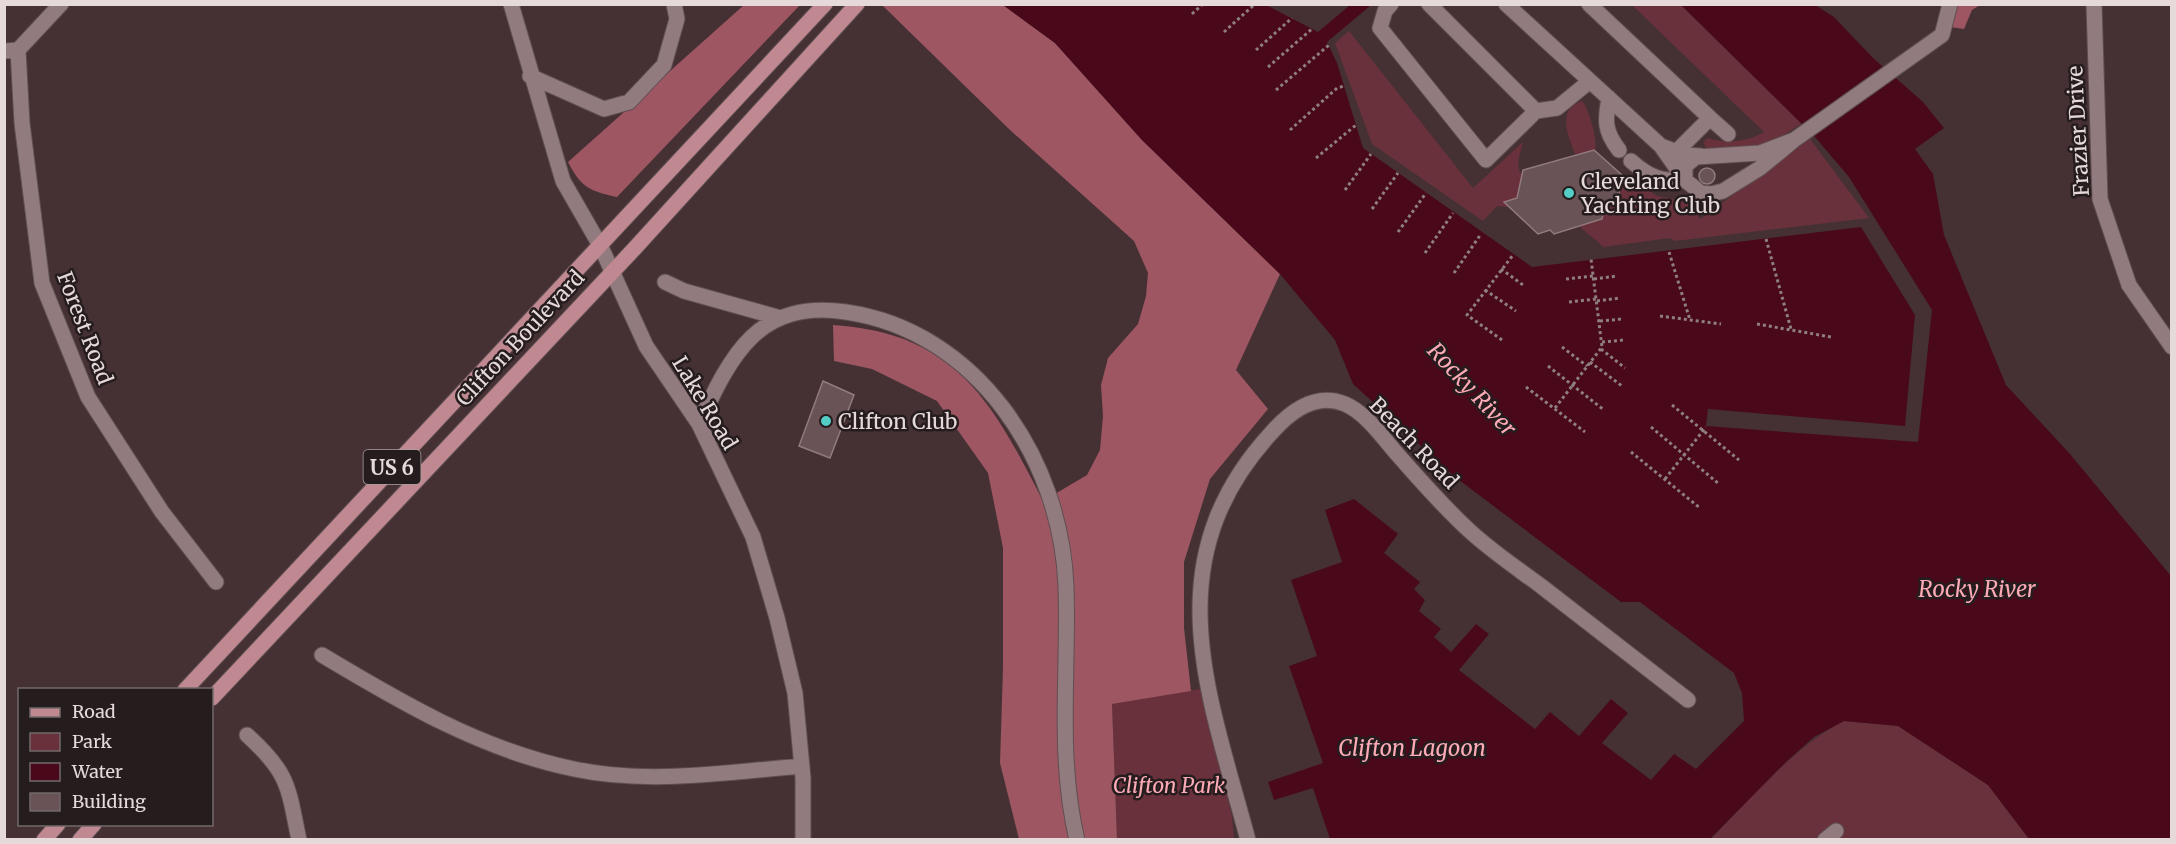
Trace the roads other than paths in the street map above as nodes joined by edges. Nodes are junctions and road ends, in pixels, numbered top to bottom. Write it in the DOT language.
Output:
graph roads {
  1 [pos="61,4"];
  2 [pos="511,4"];
  3 [pos="825,4"];
  4 [pos="858,4"];
  5 [pos="1392,4"];
  6 [pos="1429,4"];
  7 [pos="1506,4"];
  8 [pos="1589,4"];
  9 [pos="1950,4"];
  10 [pos="2094,4"];
  11 [pos="675,12"];
  12 [pos="11,50"];
  13 [pos="530,76"];
  14 [pos="1590,81"];
  15 [pos="1609,98"];
  16 [pos="1536,111"];
  17 [pos="1710,118"];
  18 [pos="1728,134"];
  19 [pos="1794,140"];
  20 [pos="1662,146"];
  21 [pos="1618,150"];
  22 [pos="1677,151"];
  23 [pos="1704,156"];
  24 [pos="1631,161"];
  25 [pos="1685,180"];
  26 [pos="601,247"];
  27 [pos="612,272"];
  28 [pos="665,282"];
  29 [pos="777,317"];
  30 [pos="2172,347"];
  31 [pos="699,424"];
  32 [pos="216,582"];
  33 [pos="322,655"];
  34 [pos="187,688"];
  35 [pos="213,697"];
  36 [pos="1688,700"];
  37 [pos="248,735"];
  38 [pos="802,766"];
  39 [pos="57,826"];
  40 [pos="93,826"];
  41 [pos="44,840"];
  42 [pos="80,840"];
  43 [pos="299,840"];
  44 [pos="803,840"];
  45 [pos="1077,840"];
  46 [pos="1248,840"];
  1 -- 12 [label="street"];
  2 -- 13 [label="street, Lake Road"];
  3 -- 26 [label="main road, Clifton Boulevard / US 6"];
  4 -- 27 [label="main road, Clifton Boulevard / US 6"];
  5 -- 16 [label="street"];
  6 -- 16 [label="street"];
  7 -- 14 [label="street"];
  8 -- 17 [label="street"];
  9 -- 19 [label="street"];
  10 -- 30 [label="street, Frazier Drive"];
  11 -- 13 [label="street"];
  12 -- 32 [label="street, Forest Road"];
  13 -- 26 [label="street, Lake Road"];
  14 -- 15 [label="street"];
  14 -- 16 [label="street"];
  15 -- 20 [label="street"];
  15 -- 21 [label="street"];
  17 -- 18 [label="street"];
  17 -- 22 [label="street"];
  19 -- 23 [label="street"];
  19 -- 25 [label="street"];
  20 -- 22 [label="street"];
  20 -- 25 [label="street"];
  22 -- 23 [label="street"];
  23 -- 25 [label="street"];
  24 -- 25 [label="street"];
  26 -- 27 [label="street, Lake Road"];
  26 -- 34 [label="main road, Clifton Boulevard / US 6"];
  27 -- 31 [label="street, Lake Road"];
  27 -- 35 [label="main road, Clifton Boulevard / US 6"];
  28 -- 29 [label="street"];
  29 -- 31 [label="street"];
  29 -- 45 [label="street"];
  31 -- 38 [label="street, Lake Road"];
  33 -- 38 [label="street"];
  36 -- 46 [label="street, Beach Road"];
  37 -- 43 [label="street"];
  38 -- 44 [label="street, Lake Road"];
  39 -- 41 [label="main road"];
  40 -- 42 [label="main road"];
}
